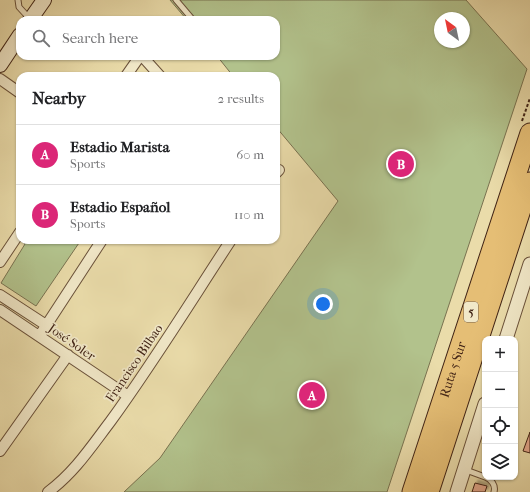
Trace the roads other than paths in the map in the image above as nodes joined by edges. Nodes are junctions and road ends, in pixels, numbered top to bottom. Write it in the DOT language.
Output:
graph roads {
  1 [pos="18,0"];
  2 [pos="44,0"];
  3 [pos="176,0"];
  4 [pos="27,16"];
  5 [pos="33,16"];
  6 [pos="190,16"];
  7 [pos="16,41"];
  8 [pos="138,60"];
  9 [pos="145,60"];
  10 [pos="0,65"];
  11 [pos="129,72"];
  12 [pos="156,72"];
  13 [pos="0,79"];
  14 [pos="16,90"];
  15 [pos="530,133"];
  16 [pos="530,182"];
  17 [pos="16,238"];
  18 [pos="99,244"];
  19 [pos="228,244"];
  20 [pos="0,262"];
  21 [pos="530,264"];
  22 [pos="0,295"];
  23 [pos="0,310"];
  24 [pos="46,325"];
  25 [pos="40,335"];
  26 [pos="507,336"];
  27 [pos="68,355"];
  28 [pos="128,396"];
  29 [pos="484,408"];
  30 [pos="0,451"];
  31 [pos="465,469"];
  32 [pos="482,476"];
  33 [pos="491,480"];
  34 [pos="48,492"];
  35 [pos="412,492"];
  36 [pos="429,492"];
  37 [pos="457,492"];
  38 [pos="494,492"];
  1 -- 4 [label="lane"];
  2 -- 5 [label="main road"];
  3 -- 6 [label="lane"];
  7 -- 10 [label="main road"];
  8 -- 11 [label="street"];
  9 -- 12 [label="street"];
  13 -- 14 [label="street"];
  15 -- 35 [label="highway, Ruta 5 Sur / 5"];
  16 -- 36 [label="highway, Ruta 5 Sur / 5"];
  17 -- 20 [label="street"];
  18 -- 24 [label="street"];
  19 -- 28 [label="street, Francisco Bilbao"];
  21 -- 26 [label="street"];
  22 -- 24 [label="street, José Soler"];
  23 -- 25 [label="street, José Soler"];
  24 -- 25 [label="street"];
  25 -- 27 [label="street, José Soler"];
  27 -- 28 [label="street, José Soler"];
  27 -- 30 [label="street"];
  28 -- 34 [label="street, Francisco Bilbao"];
  29 -- 31 [label="street"];
  31 -- 32 [label="lane"];
  31 -- 37 [label="street"];
  33 -- 38 [label="lane"];
}
